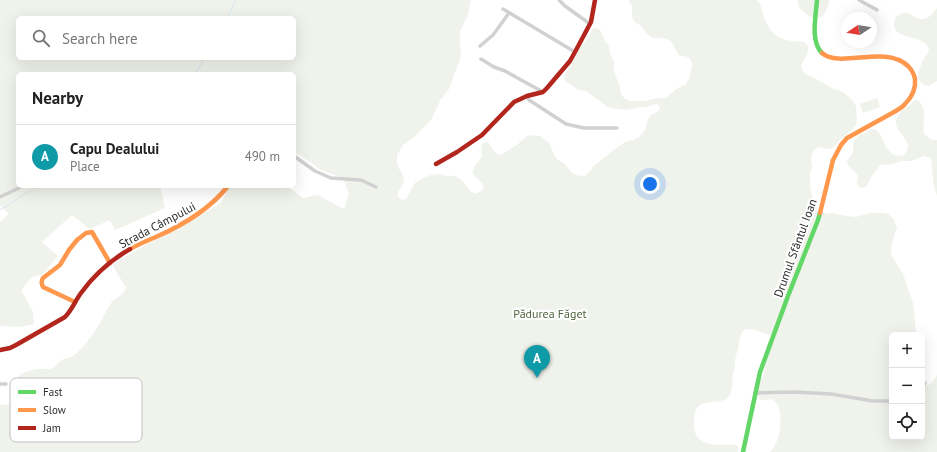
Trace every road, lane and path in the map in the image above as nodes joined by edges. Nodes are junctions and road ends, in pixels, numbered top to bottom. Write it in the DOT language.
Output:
graph roads {
  1 [pos="559,0"];
  2 [pos="595,0"];
  3 [pos="817,0"];
  4 [pos="859,0"];
  5 [pos="503,9"];
  6 [pos="877,10"];
  7 [pos="509,13"];
  8 [pos="590,24"];
  9 [pos="480,46"];
  10 [pos="575,52"];
  11 [pos="481,59"];
  12 [pos="543,92"];
  13 [pos="527,96"];
  14 [pos="617,128"];
  15 [pos="296,158"];
  16 [pos="436,164"];
  17 [pos="376,187"];
  18 [pos="18,188"];
  19 [pos="227,188"];
  20 [pos="0,197"];
  21 [pos="110,263"];
  22 [pos="75,302"];
  23 [pos="0,350"];
  24 [pos="0,384"];
  25 [pos="6,384"];
  26 [pos="755,393"];
  27 [pos="889,401"];
  28 [pos="742,452"];
  1 -- 8 [label="street"];
  2 -- 8 [label="street"];
  3 -- 26 [label="street, Drumul Sfântul Ioan"];
  4 -- 6 [label="street"];
  5 -- 7 [label="street"];
  7 -- 9 [label="street"];
  7 -- 10 [label="street"];
  8 -- 10 [label="street"];
  10 -- 12 [label="street"];
  11 -- 12 [label="street"];
  12 -- 13 [label="street"];
  13 -- 14 [label="street"];
  13 -- 16 [label="street"];
  15 -- 17 [label="street"];
  18 -- 20 [label="street"];
  19 -- 21 [label="street, Strada Câmpului"];
  21 -- 22 [label="street, Strada Câmpului"];
  21 -- 22 [label="street"];
  22 -- 23 [label="street, Strada Câmpului"];
  24 -- 25 [label="street"];
  26 -- 27 [label="street"];
  26 -- 28 [label="street, Drumul Sfântul Ioan"];
}
